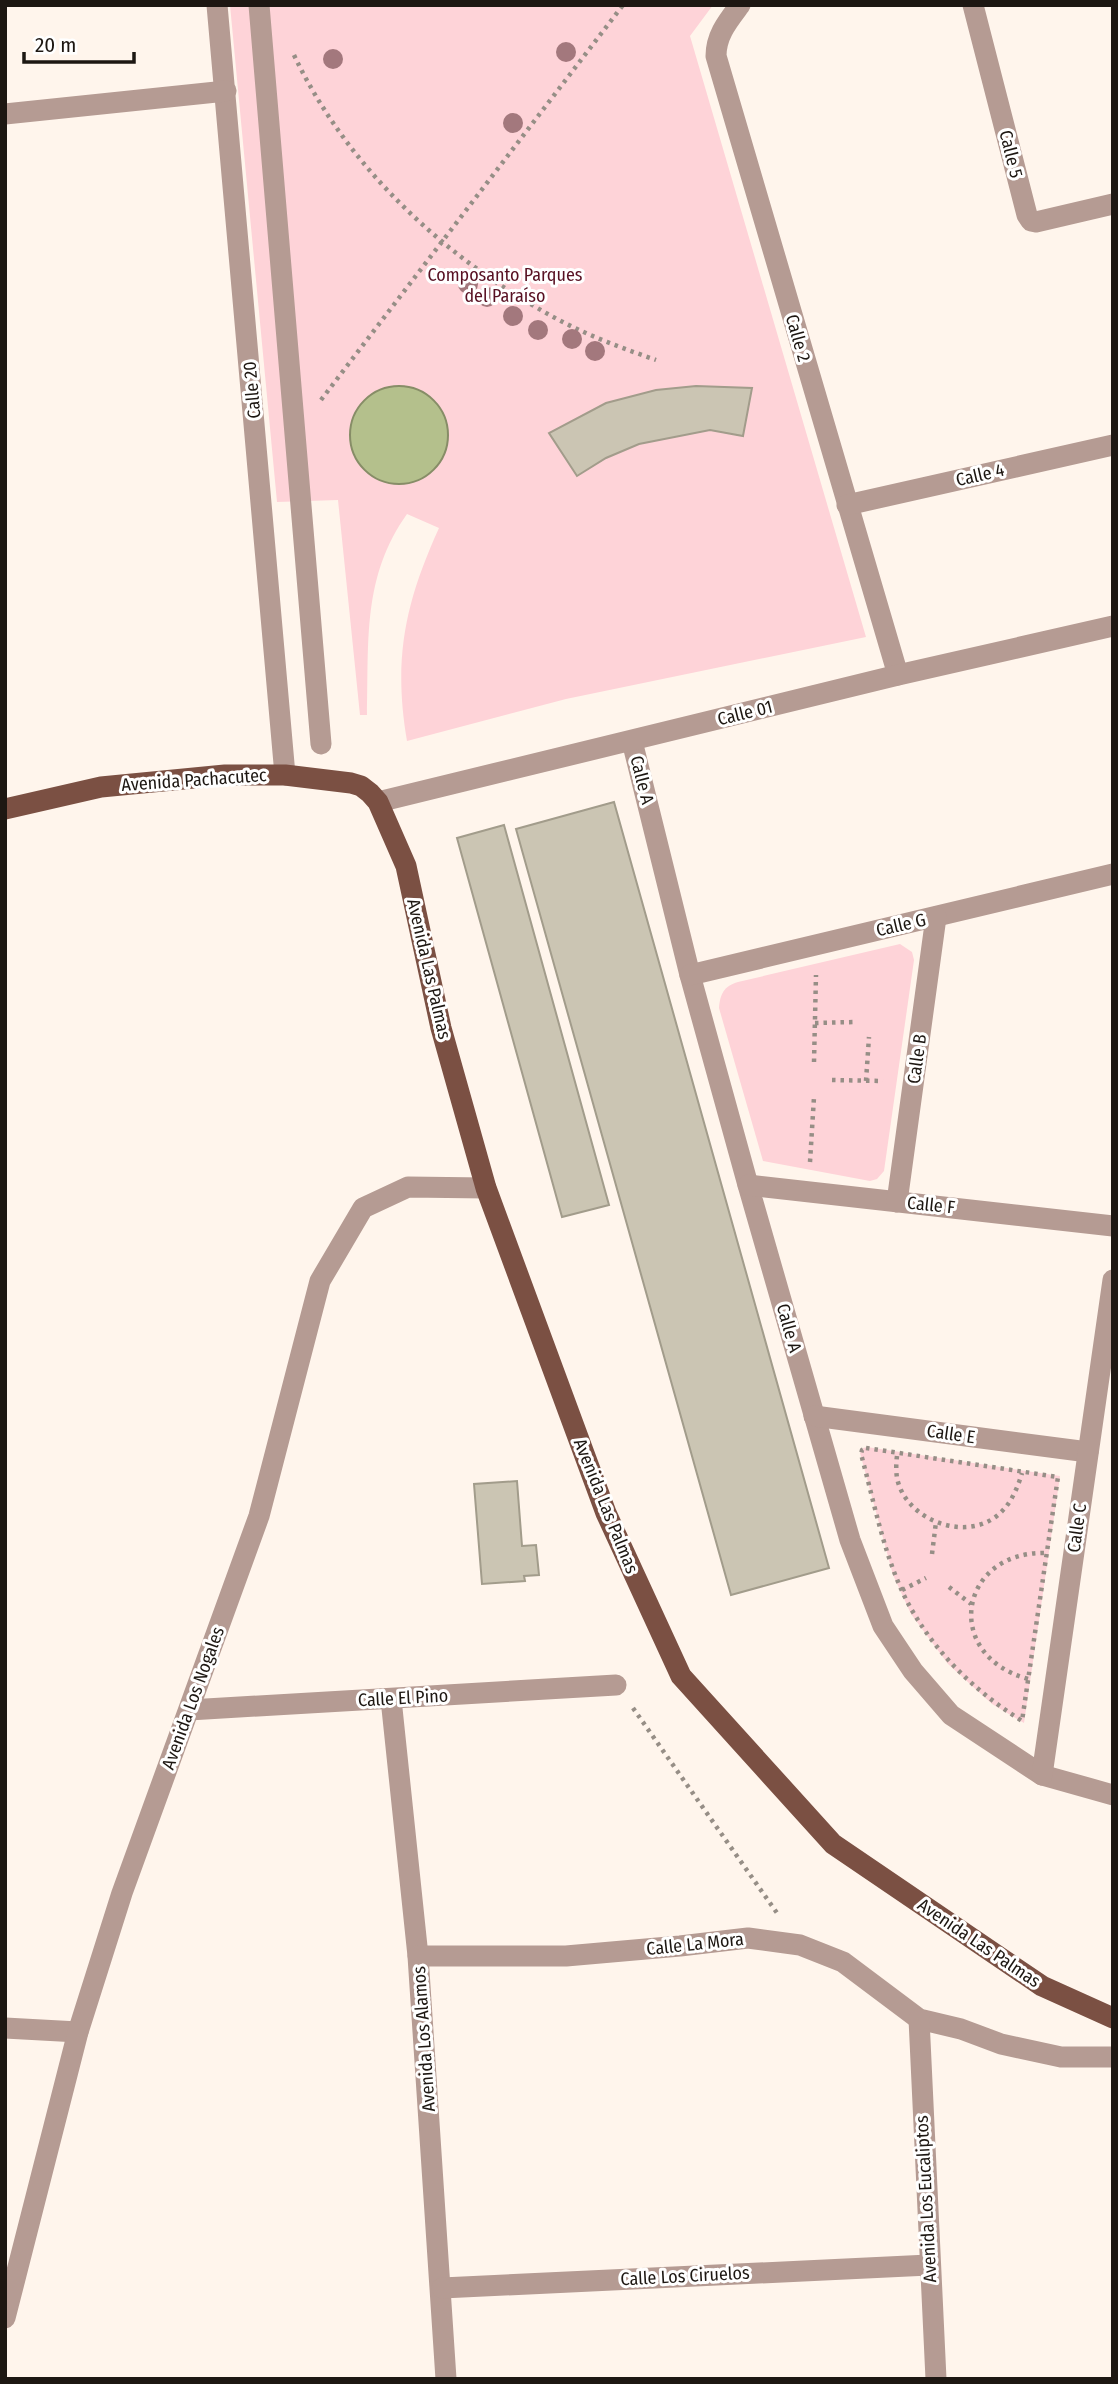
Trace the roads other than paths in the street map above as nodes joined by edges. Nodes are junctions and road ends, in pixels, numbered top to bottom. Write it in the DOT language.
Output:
graph roads {
  1 [pos="217,5"];
  2 [pos="259,5"];
  3 [pos="740,5"];
  4 [pos="973,5"];
  5 [pos="226,92"];
  6 [pos="5,114"];
  7 [pos="1113,204"];
  8 [pos="1113,445"];
  9 [pos="847,505"];
  10 [pos="1113,625"];
  11 [pos="898,675"];
  12 [pos="632,741"];
  13 [pos="321,744"];
  14 [pos="285,775"];
  15 [pos="377,802"];
  16 [pos="5,809"];
  17 [pos="1113,874"];
  18 [pos="936,917"];
  19 [pos="690,975"];
  20 [pos="748,1185"];
  21 [pos="486,1188"];
  22 [pos="897,1202"];
  23 [pos="1113,1226"];
  24 [pos="1113,1280"];
  25 [pos="814,1416"];
  26 [pos="1088,1452"];
  27 [pos="616,1685"];
  28 [pos="391,1699"];
  29 [pos="189,1710"];
  30 [pos="1042,1775"];
  31 [pos="1113,1795"];
  32 [pos="418,1956"];
  33 [pos="1113,2018"];
  34 [pos="919,2019"];
  35 [pos="5,2028"];
  36 [pos="78,2032"];
  37 [pos="1113,2057"];
  38 [pos="929,2265"];
  39 [pos="442,2288"];
  40 [pos="5,2318"];
  41 [pos="446,2379"];
  42 [pos="936,2379"];
  1 -- 5 [label="street, Calle 20"];
  2 -- 13 [label="street"];
  3 -- 9 [label="street, Calle 2"];
  4 -- 7 [label="street, Calle 5"];
  5 -- 6 [label="street"];
  5 -- 14 [label="street, Calle 20"];
  8 -- 9 [label="street, Calle 4"];
  9 -- 11 [label="street, Calle 2"];
  10 -- 11 [label="street, Calle 01"];
  11 -- 12 [label="street, Calle 01"];
  12 -- 15 [label="street, Calle 01"];
  12 -- 19 [label="street, Calle A"];
  14 -- 15 [label="main road, Avenida Pachacutec"];
  14 -- 16 [label="main road, Avenida Pachacutec"];
  15 -- 21 [label="main road, Avenida Las Palmas"];
  17 -- 18 [label="street, Calle G"];
  18 -- 19 [label="street, Calle G"];
  18 -- 22 [label="street, Calle B"];
  19 -- 20 [label="street, Calle A"];
  20 -- 22 [label="street, Calle F"];
  20 -- 25 [label="street, Calle A"];
  21 -- 29 [label="street, Avenida Los Nogales"];
  21 -- 33 [label="main road, Avenida Las Palmas"];
  22 -- 23 [label="street, Calle F"];
  24 -- 26 [label="street, Calle C"];
  25 -- 26 [label="street, Calle E"];
  25 -- 30 [label="street, Calle A"];
  26 -- 30 [label="street, Calle C"];
  27 -- 28 [label="street, Calle El Pino"];
  28 -- 29 [label="street, Calle El Pino"];
  28 -- 32 [label="street, Avenida Los Alamos"];
  29 -- 36 [label="street, Avenida Los Nogales"];
  30 -- 31 [label="street, Calle A"];
  32 -- 34 [label="street, Calle La Mora"];
  32 -- 39 [label="street, Avenida Los Alamos"];
  34 -- 37 [label="street, Calle La Mora"];
  34 -- 38 [label="street, Avenida Los Eucaliptos"];
  35 -- 36 [label="street"];
  36 -- 40 [label="street, Avenida Los Nogales"];
  38 -- 39 [label="street, Calle Los Ciruelos"];
  38 -- 42 [label="street, Avenida Los Eucaliptos"];
  39 -- 41 [label="street, Avenida Los Alamos"];
}
